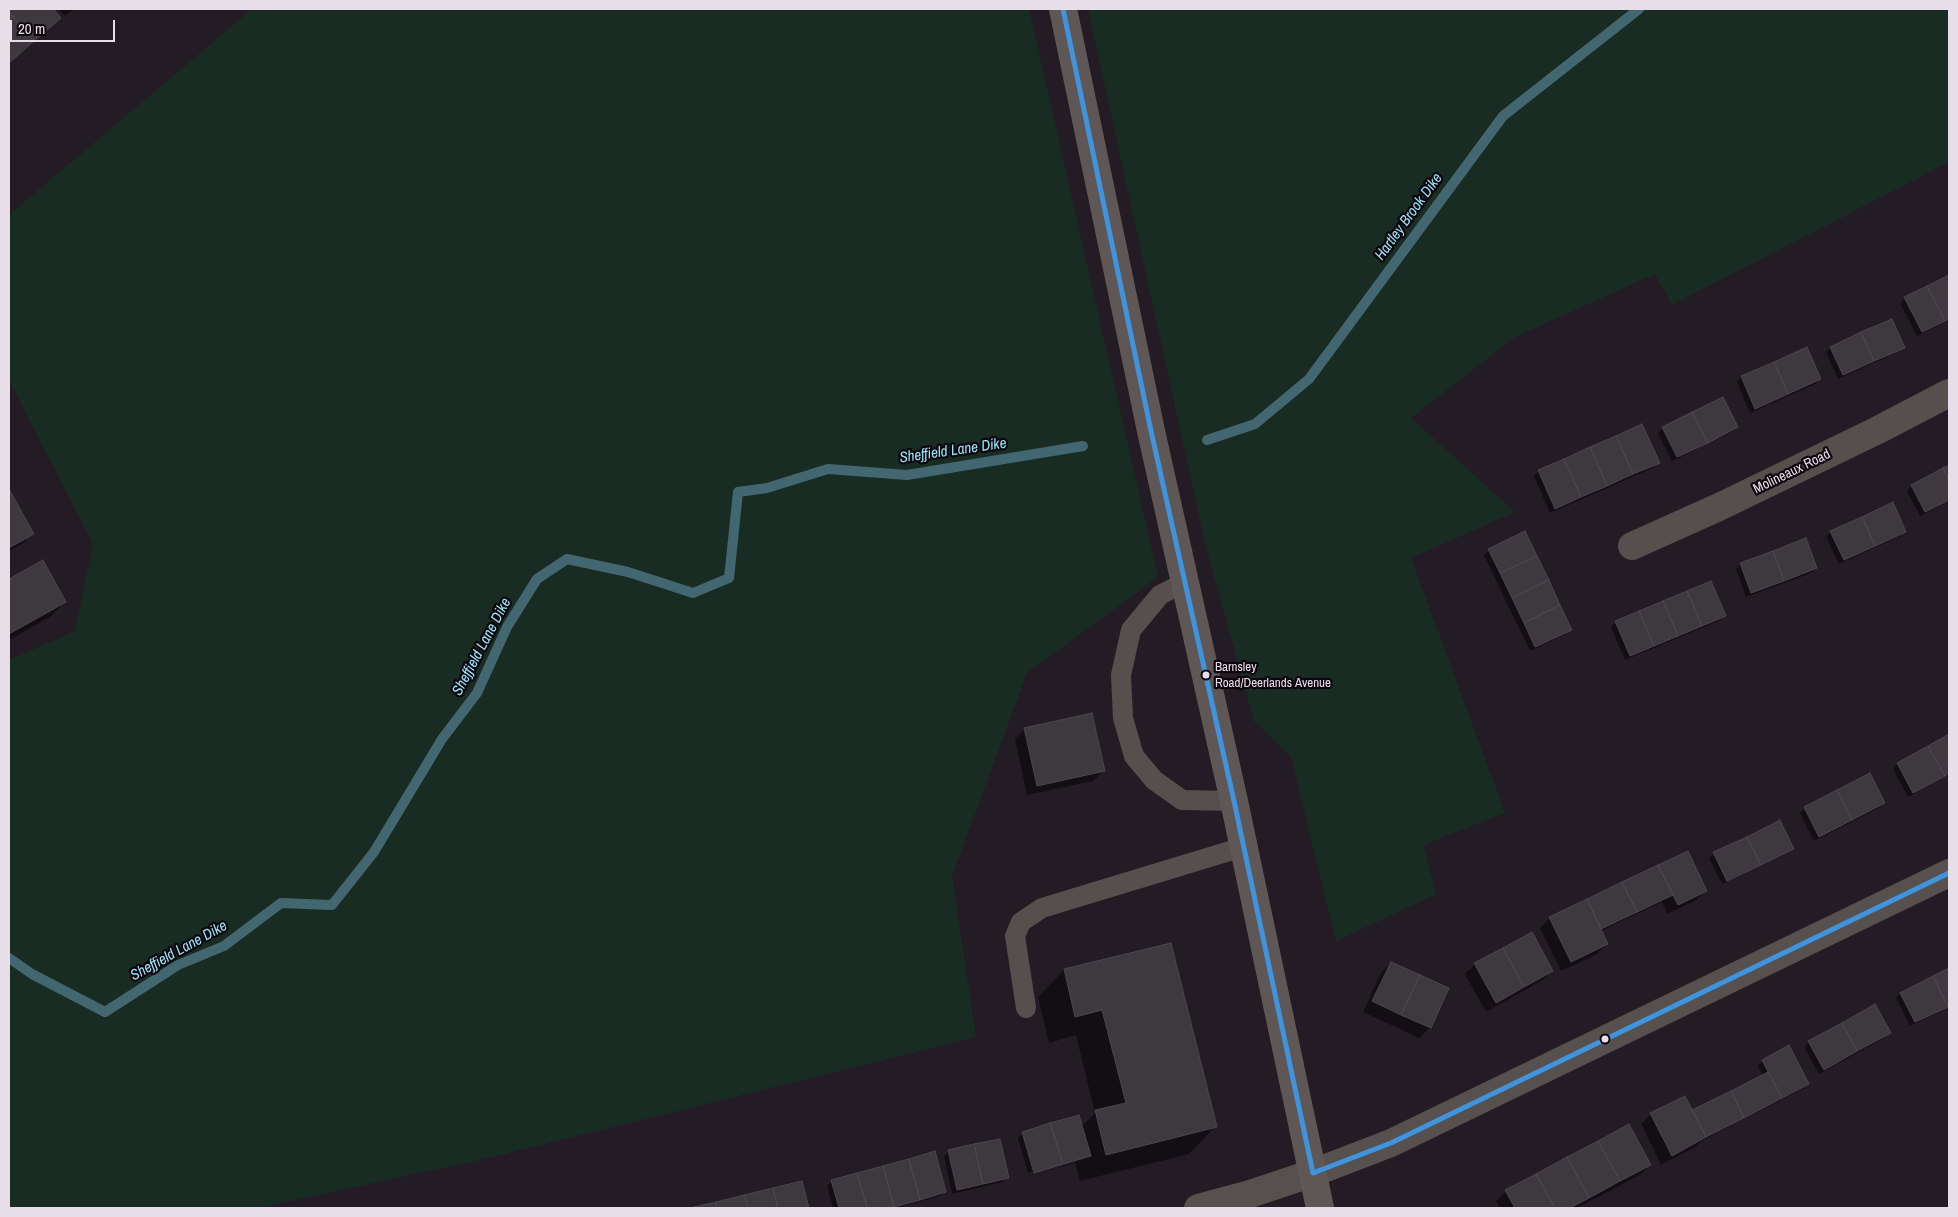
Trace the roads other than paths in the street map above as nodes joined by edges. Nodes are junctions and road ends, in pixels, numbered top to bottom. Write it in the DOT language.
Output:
graph roads {
  1 [pos="1062,9"];
  2 [pos="1949,392"];
  3 [pos="1632,546"];
  4 [pos="1185,582"];
  5 [pos="1234,802"];
  6 [pos="1243,847"];
  7 [pos="1949,873"];
  8 [pos="1026,1008"];
  9 [pos="1313,1173"];
  10 [pos="1198,1208"];
  11 [pos="1320,1208"];
  1 -- 4 [label="main road"];
  2 -- 3 [label="street, Molineaux Road"];
  4 -- 5 [label="main road"];
  4 -- 5 [label="lane"];
  5 -- 6 [label="main road"];
  6 -- 8 [label="lane"];
  6 -- 9 [label="main road"];
  7 -- 9 [label="street"];
  9 -- 10 [label="street"];
  9 -- 11 [label="main road"];
}
